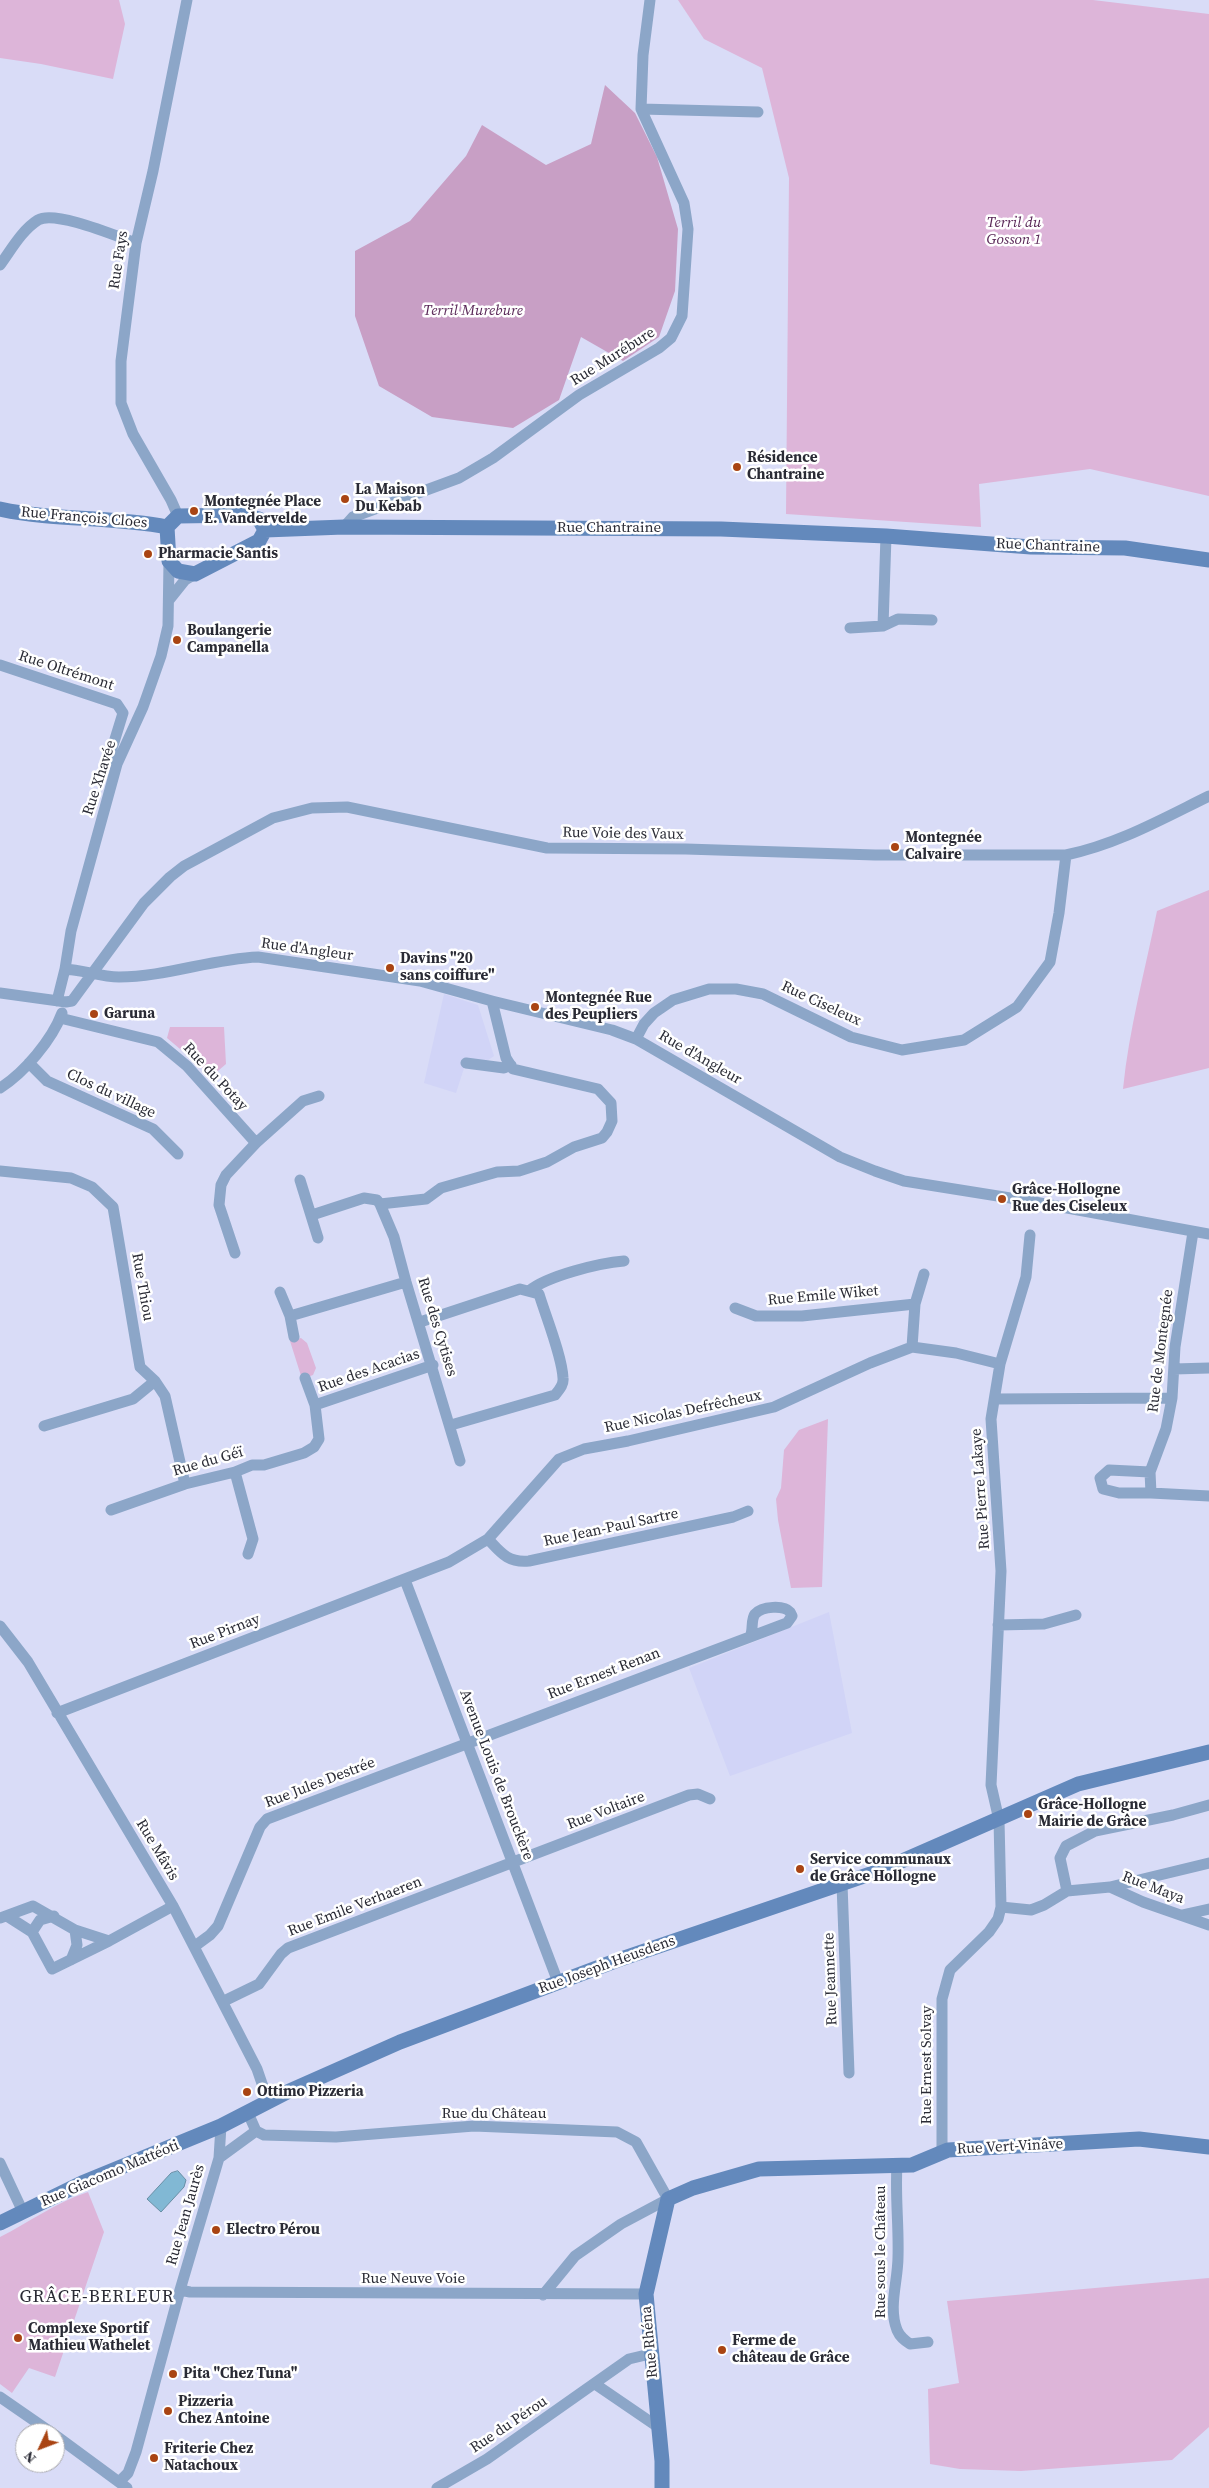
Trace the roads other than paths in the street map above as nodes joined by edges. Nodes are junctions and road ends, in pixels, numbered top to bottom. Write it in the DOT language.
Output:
graph roads {
  1 [pos="187,0"];
  2 [pos="650,0"];
  3 [pos="641,109"];
  4 [pos="758,112"];
  5 [pos="136,243"];
  6 [pos="0,265"];
  7 [pos="0,508"];
  8 [pos="178,516"];
  9 [pos="167,527"];
  10 [pos="338,527"];
  11 [pos="265,530"];
  12 [pos="886,536"];
  13 [pos="1209,560"];
  14 [pos="169,561"];
  15 [pos="195,574"];
  16 [pos="169,600"];
  17 [pos="932,620"];
  18 [pos="883,626"];
  19 [pos="850,628"];
  20 [pos="0,665"];
  21 [pos="117,764"];
  22 [pos="1209,796"];
  23 [pos="1066,855"];
  24 [pos="65,969"];
  25 [pos="91,974"];
  26 [pos="0,993"];
  27 [pos="492,1001"];
  28 [pos="65,1002"];
  29 [pos="60,1018"];
  30 [pos="636,1039"];
  31 [pos="29,1063"];
  32 [pos="466,1063"];
  33 [pos="511,1065"];
  34 [pos="0,1088"];
  35 [pos="320,1096"];
  36 [pos="256,1143"];
  37 [pos="178,1154"];
  38 [pos="0,1171"];
  39 [pos="300,1180"];
  40 [pos="380,1204"];
  41 [pos="312,1216"];
  42 [pos="1193,1232"];
  43 [pos="1209,1234"];
  44 [pos="1030,1235"];
  45 [pos="318,1238"];
  46 [pos="235,1253"];
  47 [pos="624,1261"];
  48 [pos="924,1274"];
  49 [pos="406,1282"];
  50 [pos="529,1291"];
  51 [pos="280,1292"];
  52 [pos="915,1304"];
  53 [pos="735,1308"];
  54 [pos="290,1316"];
  55 [pos="420,1322"];
  56 [pos="294,1337"];
  57 [pos="912,1347"];
  58 [pos="1000,1364"];
  59 [pos="432,1365"];
  60 [pos="1209,1368"];
  61 [pos="1174,1369"];
  62 [pos="305,1378"];
  63 [pos="155,1381"];
  64 [pos="1172,1398"];
  65 [pos="996,1399"];
  66 [pos="315,1405"];
  67 [pos="451,1425"];
  68 [pos="44,1426"];
  69 [pos="314,1447"];
  70 [pos="460,1461"];
  71 [pos="235,1472"];
  72 [pos="1150,1472"];
  73 [pos="185,1484"];
  74 [pos="1151,1493"];
  75 [pos="1209,1496"];
  76 [pos="111,1510"];
  77 [pos="748,1511"];
  78 [pos="488,1539"];
  79 [pos="248,1554"];
  80 [pos="405,1580"];
  81 [pos="1076,1615"];
  82 [pos="998,1625"];
  83 [pos="0,1626"];
  84 [pos="750,1634"];
  85 [pos="57,1713"];
  86 [pos="467,1742"];
  87 [pos="1209,1752"];
  88 [pos="710,1799"];
  89 [pos="1209,1805"];
  90 [pos="999,1820"];
  91 [pos="513,1863"];
  92 [pos="1209,1863"];
  93 [pos="842,1884"];
  94 [pos="1110,1887"];
  95 [pos="1067,1891"];
  96 [pos="173,1906"];
  97 [pos="1001,1907"];
  98 [pos="1209,1910"];
  99 [pos="1182,1915"];
  100 [pos="54,1916"];
  101 [pos="3,1917"];
  102 [pos="1209,1925"];
  103 [pos="75,1930"];
  104 [pos="32,1932"];
  105 [pos="109,1941"];
  106 [pos="195,1946"];
  107 [pos="71,1960"];
  108 [pos="558,1982"];
  109 [pos="224,2001"];
  110 [pos="849,2074"];
  111 [pos="268,2101"];
  112 [pos="248,2113"];
  113 [pos="221,2126"];
  114 [pos="256,2131"];
  115 [pos="1209,2147"];
  116 [pos="942,2153"];
  117 [pos="219,2158"];
  118 [pos="0,2163"];
  119 [pos="897,2165"];
  120 [pos="668,2199"];
  121 [pos="23,2212"];
  122 [pos="0,2223"];
  123 [pos="180,2290"];
  124 [pos="646,2294"];
  125 [pos="543,2295"];
  126 [pos="928,2342"];
  127 [pos="650,2354"];
  128 [pos="595,2384"];
  129 [pos="0,2397"];
  130 [pos="38,2423"];
  131 [pos="658,2427"];
  132 [pos="65,2442"];
  133 [pos="123,2485"];
  134 [pos="437,2488"];
  135 [pos="662,2488"];
  1 -- 5 [label="street, Rue Fays"];
  2 -- 3 [label="street, Rue Murébure"];
  3 -- 4 [label="street"];
  3 -- 10 [label="street, Rue Murébure"];
  5 -- 6 [label="street"];
  5 -- 8 [label="street, Rue Fays"];
  7 -- 9 [label="street, Rue François Cloes"];
  8 -- 9 [label="street"];
  8 -- 11 [label="street"];
  9 -- 14 [label="street"];
  10 -- 11 [label="street, Rue Chantraine"];
  10 -- 12 [label="street, Rue Chantraine"];
  11 -- 15 [label="street"];
  12 -- 13 [label="street, Rue Chantraine"];
  12 -- 18 [label="street"];
  14 -- 15 [label="street"];
  14 -- 16 [label="street, Rue Xhavée"];
  15 -- 16 [label="street"];
  16 -- 21 [label="street, Rue Xhavée"];
  17 -- 18 [label="street"];
  18 -- 19 [label="street"];
  20 -- 21 [label="street, Rue Oltrémont"];
  21 -- 24 [label="street, Rue Xhavée"];
  22 -- 23 [label="street, Rue Voie des Vaux"];
  23 -- 25 [label="street, Rue Voie des Vaux"];
  23 -- 30 [label="street, Rue Ciseleux"];
  24 -- 25 [label="street, Rue d'Angleur"];
  24 -- 28 [label="street, Rue Xhavée"];
  25 -- 27 [label="street, Rue d'Angleur"];
  25 -- 28 [label="street, Rue Voie des Vaux"];
  26 -- 28 [label="street"];
  27 -- 30 [label="street, Rue d'Angleur"];
  27 -- 33 [label="street"];
  28 -- 29 [label="street"];
  29 -- 31 [label="street"];
  29 -- 36 [label="street, Rue du Potay"];
  30 -- 42 [label="street, Rue d'Angleur"];
  31 -- 34 [label="street"];
  31 -- 37 [label="street, Clos du village"];
  32 -- 33 [label="street"];
  33 -- 40 [label="street"];
  35 -- 36 [label="street"];
  36 -- 46 [label="street"];
  38 -- 63 [label="street, Rue Thiou"];
  39 -- 41 [label="street"];
  40 -- 41 [label="street"];
  40 -- 49 [label="street, Rue des Cytises"];
  41 -- 45 [label="street"];
  42 -- 43 [label="street, Rue d'Angleur"];
  42 -- 61 [label="street, Rue de Montegnée"];
  44 -- 58 [label="street, Rue Pierre Lakaye"];
  47 -- 50 [label="street"];
  48 -- 52 [label="street"];
  49 -- 54 [label="street"];
  49 -- 55 [label="street, Rue des Cytises"];
  50 -- 55 [label="street"];
  50 -- 67 [label="street"];
  51 -- 54 [label="street"];
  52 -- 53 [label="street, Rue Emile Wiket"];
  52 -- 57 [label="street"];
  54 -- 56 [label="street"];
  55 -- 59 [label="street, Rue des Cytises"];
  57 -- 58 [label="street, Rue Nicolas Defrêcheux"];
  57 -- 78 [label="street, Rue Nicolas Defrêcheux"];
  58 -- 65 [label="street, Rue Pierre Lakaye"];
  59 -- 66 [label="street, Rue des Acacias"];
  59 -- 67 [label="street, Rue des Cytises"];
  60 -- 61 [label="street"];
  61 -- 64 [label="street, Rue de Montegnée"];
  62 -- 66 [label="street, Rue des Acacias"];
  63 -- 68 [label="street"];
  63 -- 73 [label="street, Rue Thiou"];
  64 -- 65 [label="street"];
  64 -- 72 [label="street, Rue de Montegnée"];
  65 -- 82 [label="street, Rue Pierre Lakaye"];
  66 -- 69 [label="street, Rue des Acacias"];
  67 -- 70 [label="street, Rue des Cytises"];
  69 -- 71 [label="street, Rue du Géï"];
  71 -- 73 [label="street, Rue du Géï"];
  71 -- 79 [label="street"];
  72 -- 74 [label="street, Rue de Montegnée"];
  72 -- 74 [label="street"];
  73 -- 76 [label="street, Rue du Géï"];
  74 -- 75 [label="street"];
  77 -- 78 [label="street, Rue Jean-Paul Sartre"];
  78 -- 80 [label="street, Rue Nicolas Defrêcheux"];
  80 -- 85 [label="street, Rue Pirnay"];
  80 -- 86 [label="street, Avenue Louis de Brouckère"];
  81 -- 82 [label="street"];
  82 -- 90 [label="street, Rue Pierre Lakaye"];
  83 -- 85 [label="street, Rue Mâvis"];
  84 -- 86 [label="street, Rue Ernest Renan"];
  85 -- 96 [label="street, Rue Mâvis"];
  86 -- 91 [label="street, Avenue Louis de Brouckère"];
  86 -- 106 [label="street, Rue Jules Destrée"];
  87 -- 90 [label="street, Rue Joseph Heusdens"];
  88 -- 91 [label="street, Rue Voltaire"];
  89 -- 95 [label="street"];
  90 -- 93 [label="street, Rue Joseph Heusdens"];
  90 -- 97 [label="street, Rue Pierre Lakaye"];
  91 -- 108 [label="street, Avenue Louis de Brouckère"];
  91 -- 109 [label="street, Rue Emile Verhaeren"];
  92 -- 94 [label="street"];
  93 -- 108 [label="street, Rue Joseph Heusdens"];
  93 -- 110 [label="street, Rue Jeannette"];
  94 -- 95 [label="street, Rue Maya"];
  94 -- 99 [label="street, Rue Maya"];
  95 -- 97 [label="street, Rue Maya"];
  96 -- 105 [label="street"];
  96 -- 106 [label="street, Rue Mâvis"];
  97 -- 116 [label="street, Rue Ernest Solvay"];
  98 -- 99 [label="street"];
  99 -- 102 [label="street, Rue Maya"];
  100 -- 101 [label="street"];
  100 -- 103 [label="street"];
  100 -- 104 [label="street"];
  101 -- 104 [label="street"];
  103 -- 105 [label="street"];
  103 -- 107 [label="street"];
  104 -- 107 [label="street"];
  105 -- 107 [label="street"];
  106 -- 109 [label="street, Rue Mâvis"];
  108 -- 111 [label="street, Rue Joseph Heusdens"];
  109 -- 111 [label="street, Rue Mâvis"];
  111 -- 112 [label="street, Rue Joseph Heusdens"];
  112 -- 113 [label="street, Rue Joseph Heusdens"];
  112 -- 114 [label="street"];
  113 -- 117 [label="street, Rue Jean Jaurès"];
  113 -- 121 [label="street, Rue Giacomo Mattéoti"];
  114 -- 117 [label="street"];
  114 -- 120 [label="street, Rue du Château"];
  115 -- 116 [label="street, Rue Vert-Vinâve"];
  116 -- 119 [label="street, Rue Vert-Vinâve"];
  117 -- 123 [label="street, Rue Jean Jaurès"];
  118 -- 121 [label="street"];
  119 -- 120 [label="street, Rue Vert-Vinâve"];
  119 -- 126 [label="street, Rue sous le Château"];
  120 -- 124 [label="street, Rue Rhéna"];
  120 -- 125 [label="street"];
  121 -- 122 [label="street, Rue Giacomo Mattéoti"];
  123 -- 125 [label="street, Rue Neuve Voie"];
  123 -- 133 [label="street, Rue Jean Jaurès"];
  124 -- 125 [label="street, Rue Neuve Voie"];
  124 -- 127 [label="street, Rue Rhéna"];
  127 -- 128 [label="street, Rue du Pérou"];
  127 -- 131 [label="street, Rue Rhéna"];
  128 -- 131 [label="street"];
  128 -- 134 [label="street, Rue du Pérou"];
  129 -- 130 [label="street"];
  131 -- 135 [label="street, Rue Rhéna"];
  132 -- 133 [label="street"];
}
